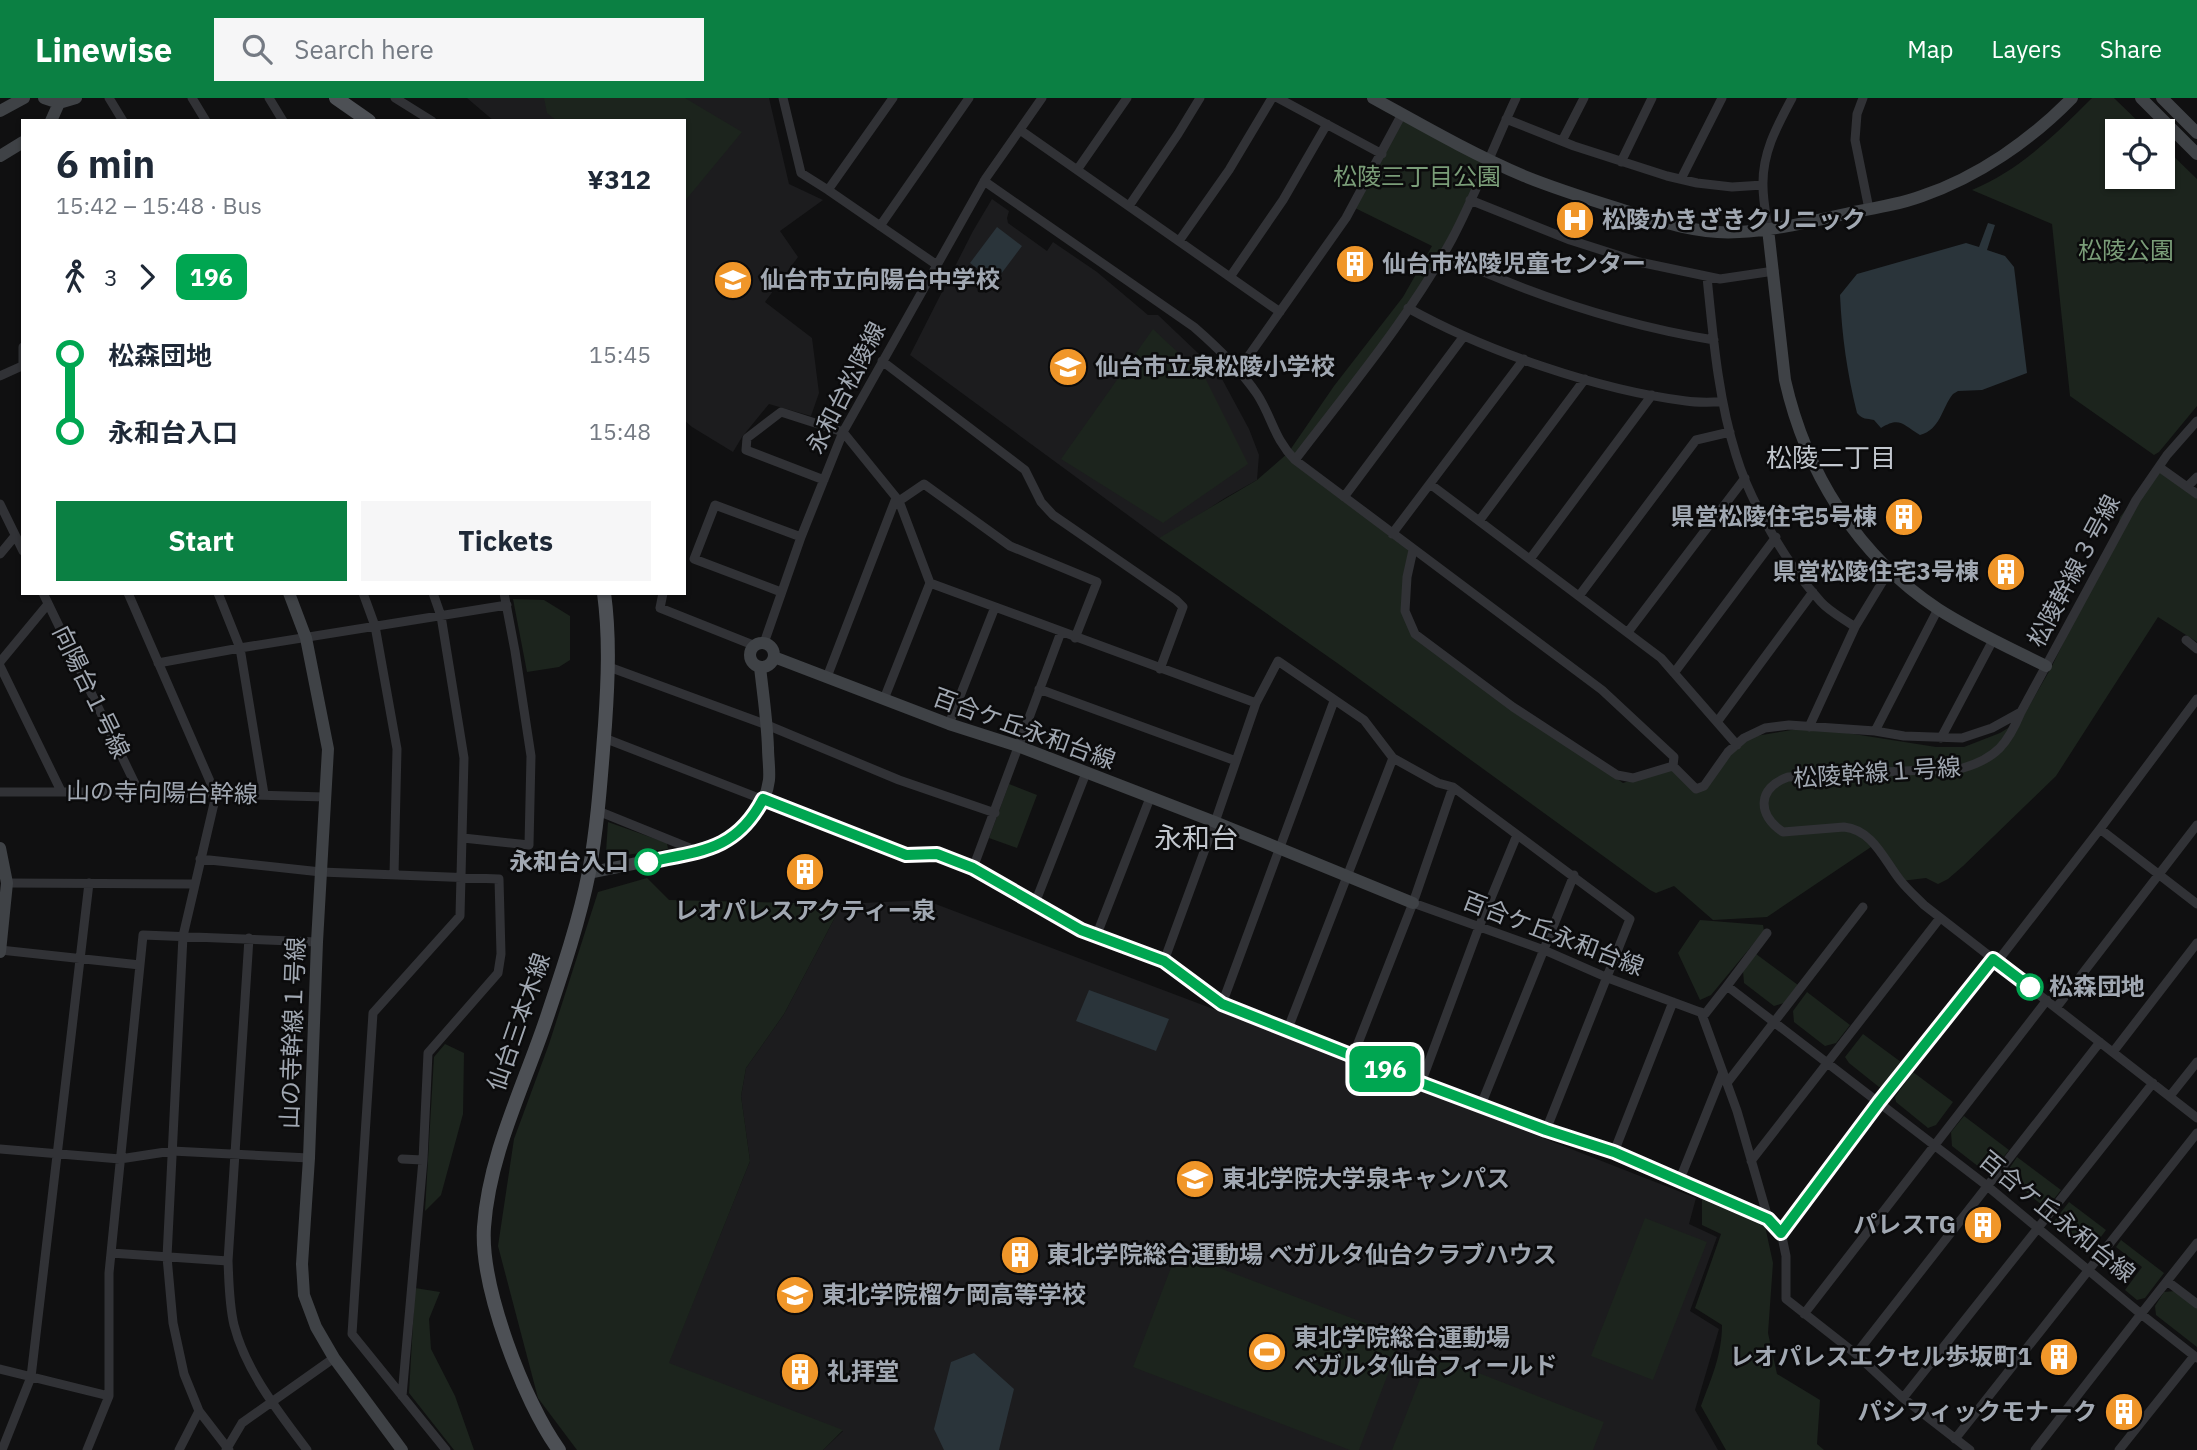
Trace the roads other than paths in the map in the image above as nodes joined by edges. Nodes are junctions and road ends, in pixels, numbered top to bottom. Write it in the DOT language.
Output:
graph roads {
  1 [pos="24,98"];
  2 [pos="44,98"];
  3 [pos="76,98"];
  4 [pos="109,98"];
  5 [pos="192,98"];
  6 [pos="269,98"];
  7 [pos="336,98"];
  8 [pos="394,98"];
  9 [pos="783,98"];
  10 [pos="893,98"];
  11 [pos="969,98"];
  12 [pos="1042,98"];
  13 [pos="1128,98"];
  14 [pos="1200,98"];
  15 [pos="1272,98"];
  16 [pos="1278,98"];
  17 [pos="1373,98"];
  18 [pos="1516,98"];
  19 [pos="1584,98"];
  20 [pos="1652,98"];
  21 [pos="1722,98"];
  22 [pos="1792,98"];
  23 [pos="1863,98"];
  24 [pos="2072,98"];
  25 [pos="2141,98"];
  26 [pos="2162,98"];
  27 [pos="59,103"];
  28 [pos="352,103"];
  29 [pos="0,111"];
  30 [pos="1402,114"];
  31 [pos="52,119"];
  32 [pos="122,119"];
  33 [pos="205,119"];
  34 [pos="281,119"];
  35 [pos="367,119"];
  36 [pos="429,119"];
  37 [pos="1506,119"];
  38 [pos="1327,124"];
  39 [pos="1020,130"];
  40 [pos="2197,133"];
  41 [pos="1562,141"];
  42 [pos="21,143"];
  43 [pos="1382,154"];
  44 [pos="2197,154"];
  45 [pos="0,156"];
  46 [pos="1488,158"];
  47 [pos="1621,162"];
  48 [pos="1077,170"];
  49 [pos="1681,179"];
  50 [pos="984,181"];
  51 [pos="1763,185"];
  52 [pos="828,190"];
  53 [pos="1470,200"];
  54 [pos="1129,206"];
  55 [pos="1869,209"];
  56 [pos="880,226"];
  57 [pos="1768,229"];
  58 [pos="1179,241"];
  59 [pos="1443,254"];
  60 [pos="937,265"];
  61 [pos="1774,271"];
  62 [pos="1230,277"];
  63 [pos="1707,277"];
  64 [pos="1408,308"];
  65 [pos="1280,312"];
  66 [pos="1464,336"];
  67 [pos="1714,340"];
  68 [pos="1524,359"];
  69 [pos="882,361"];
  70 [pos="21,366"];
  71 [pos="1238,371"];
  72 [pos="0,376"];
  73 [pos="1585,379"];
  74 [pos="1652,395"];
  75 [pos="1723,402"];
  76 [pos="2197,421"];
  77 [pos="843,432"];
  78 [pos="1730,432"];
  79 [pos="1295,460"];
  80 [pos="2159,467"];
  81 [pos="2197,477"];
  82 [pos="1745,478"];
  83 [pos="824,480"];
  84 [pos="1430,484"];
  85 [pos="2187,487"];
  86 [pos="2197,494"];
  87 [pos="1344,497"];
  88 [pos="898,500"];
  89 [pos="0,504"];
  90 [pos="1479,521"];
  91 [pos="1392,534"];
  92 [pos="15,536"];
  93 [pos="801,537"];
  94 [pos="1776,537"];
  95 [pos="21,547"];
  96 [pos="1413,550"];
  97 [pos="0,554"];
  98 [pos="694,559"];
  99 [pos="1530,559"];
  100 [pos="686,565"];
  101 [pos="1889,571"];
  102 [pos="930,583"];
  103 [pos="782,592"];
  104 [pos="1814,592"];
  105 [pos="44,595"];
  106 [pos="129,595"];
  107 [pos="219,595"];
  108 [pos="290,595"];
  109 [pos="364,595"];
  110 [pos="434,595"];
  111 [pos="504,595"];
  112 [pos="604,595"];
  113 [pos="663,595"];
  114 [pos="1579,596"];
  115 [pos="48,604"];
  116 [pos="507,605"];
  117 [pos="995,607"];
  118 [pos="1938,609"];
  119 [pos="440,616"];
  120 [pos="375,626"];
  121 [pos="1855,627"];
  122 [pos="1061,632"];
  123 [pos="1628,632"];
  124 [pos="306,638"];
  125 [pos="1074,638"];
  126 [pos="1993,640"];
  127 [pos="2186,640"];
  128 [pos="758,644"];
  129 [pos="240,648"];
  130 [pos="2197,649"];
  131 [pos="774,657"];
  132 [pos="158,663"];
  133 [pos="0,664"];
  134 [pos="2046,666"];
  135 [pos="609,667"];
  136 [pos="760,667"];
  137 [pos="1160,668"];
  138 [pos="1674,673"];
  139 [pos="827,677"];
  140 [pos="1039,689"];
  141 [pos="884,699"];
  142 [pos="2197,699"];
  143 [pos="1334,701"];
  144 [pos="1256,703"];
  145 [pos="2021,712"];
  146 [pos="1717,722"];
  147 [pos="767,724"];
  148 [pos="950,724"];
  149 [pos="1809,727"];
  150 [pos="1875,731"];
  151 [pos="604,738"];
  152 [pos="1941,738"];
  153 [pos="1737,745"];
  154 [pos="1018,746"];
  155 [pos="1393,758"];
  156 [pos="1236,761"];
  157 [pos="1673,766"];
  158 [pos="1086,773"];
  159 [pos="1453,787"];
  160 [pos="61,791"];
  161 [pos="0,792"];
  162 [pos="139,792"];
  163 [pos="264,794"];
  164 [pos="216,795"];
  165 [pos="325,797"];
  166 [pos="1150,798"];
  167 [pos="763,799"];
  168 [pos="598,811"];
  169 [pos="995,813"];
  170 [pos="1215,822"];
  171 [pos="2197,825"];
  172 [pos="2101,829"];
  173 [pos="1517,835"];
  174 [pos="463,838"];
  175 [pos="0,848"];
  176 [pos="1280,849"];
  177 [pos="698,851"];
  178 [pos="200,859"];
  179 [pos="973,868"];
  180 [pos="321,872"];
  181 [pos="589,873"];
  182 [pos="2159,874"];
  183 [pos="394,875"];
  184 [pos="1574,875"];
  185 [pos="461,877"];
  186 [pos="1348,877"];
  187 [pos="7,883"];
  188 [pos="89,883"];
  189 [pos="193,884"];
  190 [pos="1035,903"];
  191 [pos="1413,903"];
  192 [pos="2197,904"];
  193 [pos="1863,908"];
  194 [pos="1940,918"];
  195 [pos="1479,927"];
  196 [pos="1767,933"];
  197 [pos="1097,934"];
  198 [pos="183,936"];
  199 [pos="249,938"];
  200 [pos="317,942"];
  201 [pos="2197,943"];
  202 [pos="1544,950"];
  203 [pos="0,951"];
  204 [pos="80,958"];
  205 [pos="1995,960"];
  206 [pos="1164,961"];
  207 [pos="139,965"];
  208 [pos="1608,978"];
  209 [pos="1727,986"];
  210 [pos="2047,1000"];
  211 [pos="1673,1002"];
  212 [pos="1222,1004"];
  213 [pos="2056,1008"];
  214 [pos="1701,1012"];
  215 [pos="1775,1022"];
  216 [pos="1287,1031"];
  217 [pos="2100,1042"];
  218 [pos="2113,1052"];
  219 [pos="1353,1056"];
  220 [pos="2197,1062"];
  221 [pos="1829,1063"];
  222 [pos="1723,1072"];
  223 [pos="1421,1083"];
  224 [pos="1727,1083"];
  225 [pos="2153,1083"];
  226 [pos="2170,1096"];
  227 [pos="1879,1102"];
  228 [pos="1481,1105"];
  229 [pos="2197,1118"];
  230 [pos="1546,1130"];
  231 [pos="2197,1133"];
  232 [pos="1934,1144"];
  233 [pos="0,1149"];
  234 [pos="172,1152"];
  235 [pos="1614,1152"];
  236 [pos="58,1155"];
  237 [pos="234,1156"];
  238 [pos="309,1158"];
  239 [pos="120,1159"];
  240 [pos="402,1159"];
  241 [pos="423,1160"];
  242 [pos="1751,1161"];
  243 [pos="1680,1180"];
  244 [pos="1986,1185"];
  245 [pos="1768,1219"];
  246 [pos="2039,1228"];
  247 [pos="1781,1233"];
  248 [pos="2197,1243"];
  249 [pos="111,1253"];
  250 [pos="167,1257"];
  251 [pos="228,1261"];
  252 [pos="2090,1270"];
  253 [pos="2167,1281"];
  254 [pos="2197,1304"];
  255 [pos="1804,1314"];
  256 [pos="2141,1314"];
  257 [pos="1856,1354"];
  258 [pos="2196,1357"];
  259 [pos="334,1358"];
  260 [pos="0,1369"];
  261 [pos="31,1377"];
  262 [pos="109,1396"];
  263 [pos="402,1396"];
  264 [pos="1903,1398"];
  265 [pos="272,1402"];
  266 [pos="199,1411"];
  267 [pos="1955,1439"];
  268 [pos="227,1449"];
  269 [pos="557,1449"];
  270 [pos="2,1450"];
  271 [pos="87,1450"];
  272 [pos="180,1450"];
  273 [pos="307,1450"];
  274 [pos="402,1450"];
  275 [pos="446,1450"];
  276 [pos="1970,1450"];
  277 [pos="2035,1450"];
  278 [pos="2119,1450"];
  1 -- 29 [label="street"];
  2 -- 27 [label="street"];
  3 -- 27 [label="street"];
  4 -- 32 [label="street"];
  5 -- 33 [label="street"];
  6 -- 34 [label="street"];
  7 -- 28 [label="main road"];
  8 -- 36 [label="street"];
  9 -- 52 [label="street"];
  10 -- 52 [label="street"];
  11 -- 56 [label="street"];
  12 -- 39 [label="street, 永和台松陵線"];
  13 -- 48 [label="street"];
  14 -- 54 [label="street"];
  15 -- 58 [label="street"];
  16 -- 38 [label="street"];
  17 -- 30 [label="street"];
  18 -- 37 [label="street"];
  19 -- 41 [label="street"];
  20 -- 47 [label="street"];
  21 -- 49 [label="street"];
  22 -- 51 [label="street"];
  23 -- 55 [label="street"];
  24 -- 55 [label="street"];
  25 -- 44 [label="street"];
  26 -- 40 [label="street"];
  27 -- 31 [label="street"];
  28 -- 35 [label="main road"];
  30 -- 43 [label="street"];
  30 -- 46 [label="street"];
  37 -- 41 [label="street"];
  37 -- 46 [label="street"];
  38 -- 43 [label="street"];
  38 -- 62 [label="street"];
  39 -- 48 [label="street"];
  39 -- 50 [label="street, 永和台松陵線"];
  41 -- 47 [label="street"];
  42 -- 45 [label="street"];
  43 -- 65 [label="street"];
  46 -- 53 [label="street"];
  46 -- 57 [label="street"];
  47 -- 49 [label="street"];
  48 -- 54 [label="street"];
  49 -- 51 [label="street"];
  50 -- 60 [label="street, 永和台松陵線"];
  50 -- 71 [label="street"];
  51 -- 57 [label="street"];
  52 -- 56 [label="street"];
  53 -- 59 [label="street"];
  53 -- 63 [label="street"];
  54 -- 58 [label="street"];
  55 -- 57 [label="street"];
  56 -- 60 [label="street"];
  57 -- 61 [label="street, 松陵幹線３号線"];
  58 -- 62 [label="street"];
  59 -- 64 [label="street"];
  59 -- 67 [label="street"];
  60 -- 69 [label="street, 永和台松陵線"];
  61 -- 63 [label="street"];
  61 -- 101 [label="street, 松陵幹線３号線"];
  62 -- 65 [label="street"];
  63 -- 67 [label="street"];
  64 -- 66 [label="street"];
  64 -- 79 [label="street"];
  65 -- 71 [label="street"];
  66 -- 68 [label="street"];
  66 -- 87 [label="street"];
  67 -- 75 [label="street"];
  68 -- 73 [label="street"];
  68 -- 84 [label="street"];
  69 -- 77 [label="street, 永和台松陵線"];
  69 -- 137 [label="street"];
  70 -- 72 [label="street"];
  71 -- 79 [label="street"];
  73 -- 74 [label="street"];
  73 -- 90 [label="street"];
  74 -- 75 [label="street"];
  74 -- 99 [label="street"];
  75 -- 78 [label="street"];
  76 -- 80 [label="street, 松陵幹線３号線"];
  77 -- 83 [label="street, 永和台松陵線"];
  77 -- 83 [label="street"];
  77 -- 88 [label="street"];
  78 -- 82 [label="street"];
  78 -- 114 [label="street"];
  79 -- 87 [label="street"];
  80 -- 85 [label="street"];
  80 -- 134 [label="street, 松陵幹線３号線"];
  81 -- 85 [label="street"];
  82 -- 94 [label="street"];
  82 -- 123 [label="street"];
  83 -- 93 [label="street, 永和台松陵線"];
  84 -- 90 [label="street"];
  84 -- 91 [label="street"];
  85 -- 86 [label="street"];
  87 -- 91 [label="street"];
  88 -- 102 [label="street"];
  88 -- 125 [label="street"];
  88 -- 139 [label="street"];
  89 -- 92 [label="street"];
  90 -- 99 [label="street"];
  91 -- 96 [label="street"];
  92 -- 95 [label="street"];
  92 -- 97 [label="street"];
  93 -- 98 [label="street"];
  93 -- 103 [label="street, 永和台松陵線"];
  94 -- 104 [label="street"];
  94 -- 138 [label="street"];
  96 -- 157 [label="street"];
  96 -- 157 [label="street"];
  98 -- 100 [label="street"];
  98 -- 103 [label="street"];
  99 -- 114 [label="street"];
  101 -- 118 [label="street, 松陵幹線３号線"];
  101 -- 121 [label="street"];
  102 -- 117 [label="street"];
  102 -- 141 [label="street"];
  103 -- 128 [label="street, 永和台松陵線"];
  104 -- 121 [label="street"];
  104 -- 146 [label="street"];
  105 -- 115 [label="street, 向陽台１号線"];
  106 -- 132 [label="street"];
  107 -- 129 [label="street"];
  108 -- 124 [label="street, 山の寺幹線１号線"];
  109 -- 120 [label="street"];
  110 -- 119 [label="street"];
  111 -- 116 [label="street"];
  112 -- 135 [label="main road, 仙台三本木線"];
  113 -- 128 [label="street"];
  114 -- 123 [label="street"];
  115 -- 133 [label="street"];
  115 -- 162 [label="street, 向陽台１号線"];
  116 -- 119 [label="street"];
  116 -- 174 [label="street"];
  117 -- 122 [label="street"];
  117 -- 148 [label="street"];
  118 -- 126 [label="street, 松陵幹線３号線"];
  118 -- 150 [label="street"];
  119 -- 120 [label="street"];
  119 -- 174 [label="street"];
  120 -- 124 [label="street"];
  120 -- 183 [label="street"];
  121 -- 149 [label="street"];
  122 -- 125 [label="street"];
  122 -- 140 [label="street"];
  123 -- 138 [label="street"];
  124 -- 129 [label="street"];
  124 -- 165 [label="street, 山の寺幹線１号線"];
  125 -- 137 [label="street"];
  126 -- 134 [label="street, 松陵幹線３号線"];
  126 -- 152 [label="street"];
  127 -- 130 [label="street"];
  128 -- 131 [label="street"];
  128 -- 136 [label="street"];
  129 -- 132 [label="street"];
  129 -- 163 [label="street"];
  131 -- 136 [label="street"];
  131 -- 139 [label="street, 百合ケ丘永和台線"];
  132 -- 164 [label="street"];
  133 -- 160 [label="street"];
  134 -- 145 [label="street, 松陵幹線１号線"];
  135 -- 147 [label="street"];
  135 -- 151 [label="main road, 仙台三本木線"];
  136 -- 147 [label="street"];
  137 -- 144 [label="street"];
  138 -- 146 [label="street"];
  139 -- 141 [label="street, 百合ケ丘永和台線"];
  140 -- 154 [label="street"];
  140 -- 156 [label="street"];
  141 -- 148 [label="street, 百合ケ丘永和台線"];
  142 -- 172 [label="street"];
  143 -- 144 [label="street"];
  143 -- 155 [label="street"];
  143 -- 176 [label="street"];
  144 -- 156 [label="street"];
  145 -- 152 [label="street"];
  145 -- 194 [label="street, 松陵幹線１号線"];
  146 -- 153 [label="street"];
  147 -- 167 [label="street"];
  147 -- 169 [label="street"];
  148 -- 154 [label="street, 百合ケ丘永和台線"];
  149 -- 150 [label="street"];
  149 -- 153 [label="street"];
  150 -- 152 [label="street"];
  151 -- 167 [label="street"];
  151 -- 168 [label="main road, 仙台三本木線"];
  153 -- 157 [label="street"];
  154 -- 158 [label="street, 百合ケ丘永和台線"];
  154 -- 169 [label="street"];
  155 -- 159 [label="street"];
  155 -- 186 [label="street"];
  156 -- 170 [label="street"];
  158 -- 166 [label="street, 百合ケ丘永和台線"];
  158 -- 190 [label="street"];
  159 -- 173 [label="street"];
  159 -- 191 [label="street"];
  160 -- 161 [label="street, 山の寺向陽台幹線"];
  160 -- 162 [label="street, 山の寺向陽台幹線"];
  162 -- 164 [label="street, 山の寺向陽台幹線"];
  163 -- 164 [label="street, 山の寺向陽台幹線"];
  163 -- 165 [label="street, 山の寺向陽台幹線"];
  164 -- 178 [label="street"];
  165 -- 180 [label="street, 山の寺幹線１号線"];
  166 -- 170 [label="street, 百合ケ丘永和台線"];
  166 -- 197 [label="street"];
  167 -- 177 [label="street"];
  167 -- 179 [label="street"];
  168 -- 177 [label="street"];
  168 -- 181 [label="main road, 仙台三本木線"];
  169 -- 179 [label="street"];
  170 -- 176 [label="street, 百合ケ丘永和台線"];
  170 -- 206 [label="street"];
  171 -- 182 [label="street"];
  172 -- 182 [label="street"];
  172 -- 205 [label="street"];
  173 -- 184 [label="street"];
  173 -- 195 [label="street"];
  174 -- 185 [label="street"];
  175 -- 187 [label="street"];
  176 -- 186 [label="street, 百合ケ丘永和台線"];
  176 -- 212 [label="street"];
  177 -- 181 [label="street"];
  178 -- 180 [label="street"];
  178 -- 189 [label="street"];
  179 -- 190 [label="street"];
  180 -- 183 [label="street"];
  180 -- 200 [label="street, 山の寺幹線１号線"];
  181 -- 269 [label="main road, 仙台三本木線"];
  182 -- 192 [label="street"];
  182 -- 213 [label="street"];
  183 -- 185 [label="street"];
  184 -- 202 [label="street"];
  184 -- 208 [label="street"];
  185 -- 241 [label="street"];
  185 -- 263 [label="street"];
  186 -- 191 [label="street, 百合ケ丘永和台線"];
  186 -- 216 [label="street"];
  187 -- 188 [label="street"];
  187 -- 203 [label="street"];
  188 -- 189 [label="street"];
  188 -- 204 [label="street"];
  189 -- 198 [label="street"];
  190 -- 197 [label="street"];
  191 -- 195 [label="street, 百合ケ丘永和台線"];
  191 -- 219 [label="street"];
  193 -- 215 [label="street"];
  194 -- 205 [label="street, 松陵幹線１号線"];
  194 -- 221 [label="street"];
  195 -- 202 [label="street, 百合ケ丘永和台線"];
  195 -- 223 [label="street"];
  196 -- 209 [label="street"];
  197 -- 206 [label="street"];
  198 -- 199 [label="street"];
  198 -- 207 [label="street"];
  198 -- 234 [label="street"];
  199 -- 200 [label="street"];
  199 -- 237 [label="street"];
  200 -- 238 [label="street, 山の寺幹線１号線"];
  201 -- 218 [label="street"];
  202 -- 208 [label="street, 百合ケ丘永和台線"];
  202 -- 228 [label="street"];
  203 -- 204 [label="street"];
  204 -- 207 [label="street"];
  204 -- 236 [label="street"];
  205 -- 210 [label="street, 松陵幹線１号線"];
  205 -- 227 [label="street"];
  206 -- 212 [label="street"];
  207 -- 239 [label="street"];
  208 -- 211 [label="street, 百合ケ丘永和台線"];
  208 -- 230 [label="street"];
  209 -- 214 [label="street"];
  209 -- 215 [label="street, 百合ケ丘永和台線"];
  210 -- 213 [label="street, 松陵幹線１号線"];
  210 -- 232 [label="street"];
  211 -- 214 [label="street, 百合ケ丘永和台線"];
  211 -- 235 [label="street"];
  212 -- 216 [label="street"];
  213 -- 217 [label="street, 松陵幹線１号線"];
  214 -- 222 [label="street"];
  215 -- 221 [label="street, 百合ケ丘永和台線"];
  215 -- 224 [label="street"];
  216 -- 219 [label="street"];
  217 -- 218 [label="street, 松陵幹線１号線"];
  217 -- 244 [label="street"];
  218 -- 225 [label="street, 松陵幹線１号線"];
  219 -- 223 [label="street"];
  220 -- 226 [label="street"];
  221 -- 227 [label="street, 百合ケ丘永和台線"];
  221 -- 242 [label="street"];
  222 -- 224 [label="street"];
  222 -- 243 [label="street"];
  223 -- 228 [label="street"];
  224 -- 242 [label="street"];
  225 -- 226 [label="street, 松陵幹線１号線"];
  225 -- 246 [label="street"];
  226 -- 229 [label="street, 松陵幹線１号線"];
  227 -- 232 [label="street, 百合ケ丘永和台線"];
  227 -- 247 [label="street"];
  228 -- 230 [label="street"];
  230 -- 235 [label="street"];
  231 -- 252 [label="street"];
  232 -- 244 [label="street, 百合ケ丘永和台線"];
  232 -- 255 [label="street"];
  233 -- 236 [label="street"];
  234 -- 237 [label="street"];
  234 -- 239 [label="street"];
  234 -- 250 [label="street"];
  235 -- 243 [label="street"];
  236 -- 239 [label="street"];
  236 -- 261 [label="street"];
  237 -- 238 [label="street"];
  237 -- 251 [label="street"];
  238 -- 259 [label="street, 山の寺幹線１号線"];
  239 -- 249 [label="street"];
  240 -- 241 [label="street"];
  241 -- 263 [label="street"];
  242 -- 245 [label="street"];
  243 -- 245 [label="street"];
  244 -- 246 [label="street, 百合ケ丘永和台線"];
  244 -- 257 [label="street"];
  245 -- 247 [label="street"];
  246 -- 252 [label="street, 百合ケ丘永和台線"];
  246 -- 264 [label="street"];
  247 -- 255 [label="street"];
  248 -- 253 [label="street, 百合ケ丘永和台線"];
  249 -- 250 [label="street"];
  249 -- 262 [label="street"];
  250 -- 251 [label="street"];
  250 -- 266 [label="street"];
  251 -- 265 [label="street"];
  252 -- 256 [label="street, 百合ケ丘永和台線"];
  252 -- 267 [label="street"];
  253 -- 254 [label="street"];
  253 -- 256 [label="street, 百合ケ丘永和台線"];
  255 -- 257 [label="street"];
  256 -- 258 [label="street"];
  256 -- 277 [label="street"];
  257 -- 264 [label="street"];
  258 -- 278 [label="street"];
  259 -- 265 [label="street"];
  259 -- 274 [label="street, 山の寺幹線１号線"];
  260 -- 261 [label="street"];
  261 -- 262 [label="street"];
  261 -- 270 [label="street"];
  262 -- 271 [label="street"];
  263 -- 275 [label="street"];
  264 -- 267 [label="street"];
  265 -- 268 [label="street"];
  265 -- 273 [label="street"];
  266 -- 268 [label="street"];
  266 -- 272 [label="street"];
  267 -- 276 [label="street"];
}
